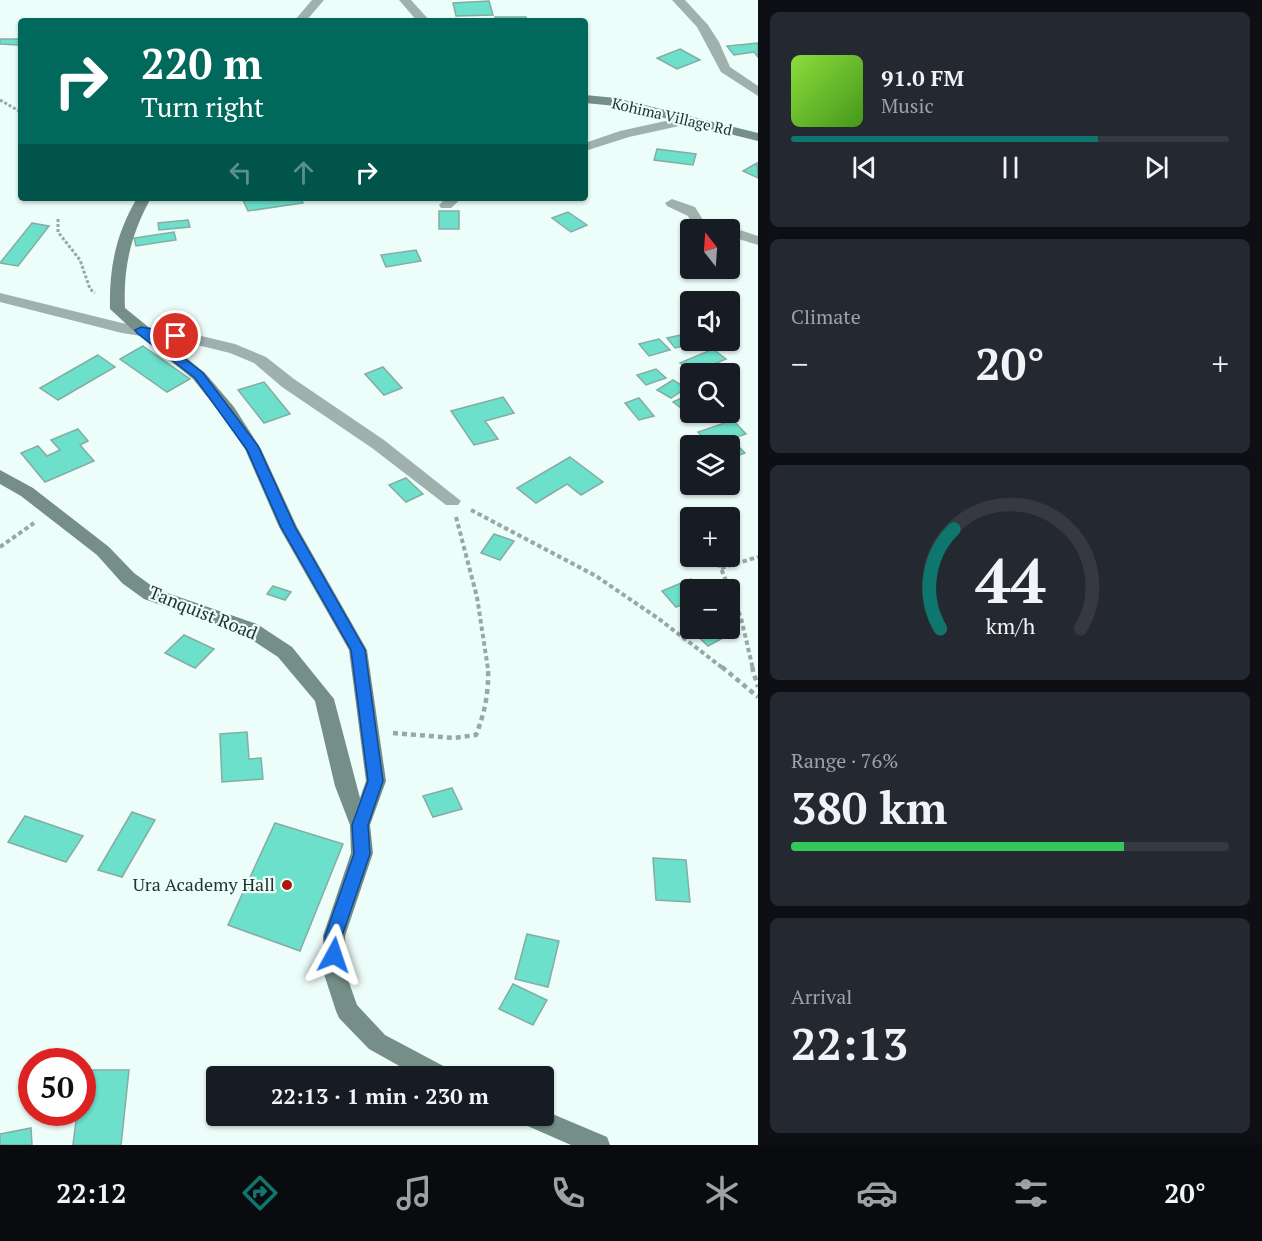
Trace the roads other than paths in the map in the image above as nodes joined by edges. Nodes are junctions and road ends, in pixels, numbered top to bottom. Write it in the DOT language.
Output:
graph roads {
  1 [pos="318,0"];
  2 [pos="405,0"];
  3 [pos="678,0"];
  4 [pos="303,18"];
  5 [pos="421,18"];
  6 [pos="758,92"];
  7 [pos="588,99"];
  8 [pos="688,120"];
  9 [pos="758,137"];
  10 [pos="588,146"];
  11 [pos="142,201"];
  12 [pos="672,203"];
  13 [pos="696,219"];
  14 [pos="740,235"];
  15 [pos="758,241"];
  16 [pos="0,297"];
  17 [pos="141,330"];
  18 [pos="0,476"];
  19 [pos="452,501"];
  20 [pos="360,825"];
  21 [pos="421,1066"];
  22 [pos="554,1126"];
  23 [pos="598,1145"];
  1 -- 4 [label="street"];
  2 -- 5 [label="street"];
  3 -- 6 [label="street"];
  7 -- 8 [label="main road, Kohima Village Rd"];
  8 -- 9 [label="main road, Kohima Village Rd"];
  8 -- 10 [label="street"];
  11 -- 17 [label="main road"];
  12 -- 13 [label="street"];
  14 -- 15 [label="street"];
  16 -- 17 [label="street"];
  17 -- 19 [label="street"];
  17 -- 20 [label="main road"];
  18 -- 20 [label="main road, Tanquist Road"];
  20 -- 21 [label="main road"];
  22 -- 23 [label="main road"];
}
